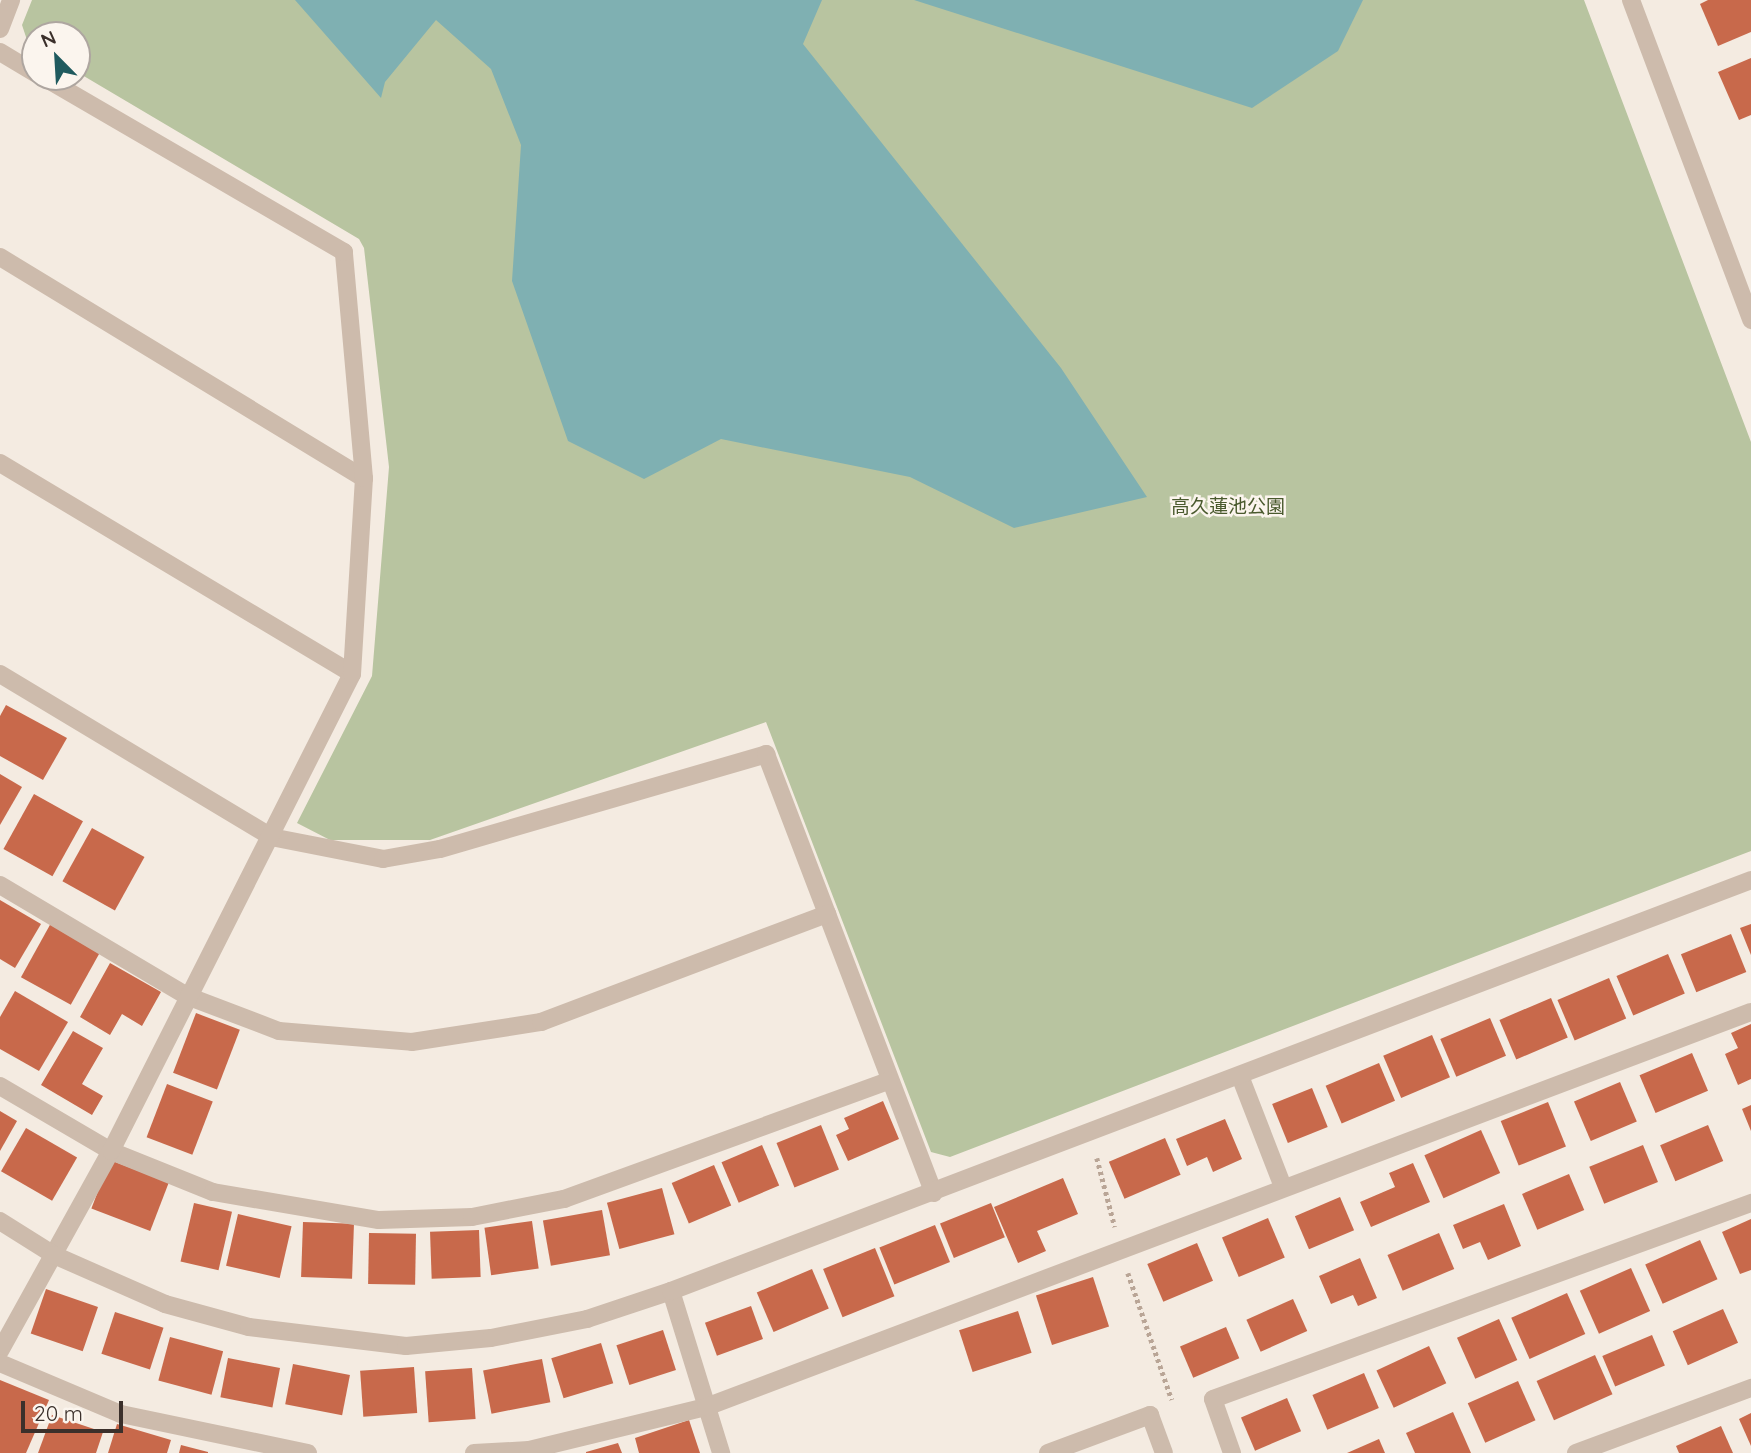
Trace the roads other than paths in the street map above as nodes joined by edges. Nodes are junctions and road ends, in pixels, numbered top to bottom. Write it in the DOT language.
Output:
graph roads {
  1 [pos="11,0"];
  2 [pos="1631,0"];
  3 [pos="0,29"];
  4 [pos="0,52"];
  5 [pos="21,65"];
  6 [pos="67,91"];
  7 [pos="0,257"];
  8 [pos="1751,320"];
  9 [pos="0,463"];
  10 [pos="364,478"];
  11 [pos="0,674"];
  12 [pos="352,674"];
  13 [pos="271,837"];
  14 [pos="1751,880"];
  15 [pos="0,885"];
  16 [pos="827,914"];
  17 [pos="187,996"];
  18 [pos="1751,1013"];
  19 [pos="1240,1076"];
  20 [pos="889,1081"];
  21 [pos="0,1086"];
  22 [pos="111,1151"];
  23 [pos="1283,1187"];
  24 [pos="934,1193"];
  25 [pos="1751,1203"];
  26 [pos="0,1221"];
  27 [pos="54,1255"];
  28 [pos="671,1291"];
  29 [pos="0,1351"];
  30 [pos="0,1363"];
  31 [pos="1751,1388"];
  32 [pos="706,1407"];
  33 [pos="530,1452"];
  34 [pos="307,1453"];
  35 [pos="474,1453"];
  36 [pos="721,1453"];
  37 [pos="1048,1453"];
  38 [pos="1164,1453"];
  39 [pos="1232,1453"];
  40 [pos="1576,1453"];
  1 -- 3 [label="street"];
  2 -- 8 [label="street"];
  4 -- 5 [label="street"];
  6 -- 10 [label="street"];
  7 -- 10 [label="street"];
  9 -- 12 [label="street"];
  10 -- 12 [label="street"];
  11 -- 13 [label="street"];
  12 -- 13 [label="street"];
  13 -- 16 [label="street"];
  13 -- 17 [label="street"];
  14 -- 19 [label="street"];
  15 -- 17 [label="street"];
  16 -- 17 [label="street"];
  16 -- 20 [label="street"];
  17 -- 22 [label="street"];
  18 -- 23 [label="street"];
  19 -- 23 [label="street"];
  19 -- 24 [label="street"];
  20 -- 22 [label="street"];
  20 -- 24 [label="street"];
  21 -- 22 [label="street"];
  22 -- 27 [label="street"];
  23 -- 32 [label="street"];
  24 -- 28 [label="street"];
  25 -- 39 [label="street"];
  26 -- 27 [label="street"];
  27 -- 28 [label="street"];
  27 -- 29 [label="street"];
  28 -- 32 [label="street"];
  30 -- 34 [label="street"];
  31 -- 40 [label="street"];
  32 -- 33 [label="street"];
  32 -- 36 [label="street"];
  33 -- 35 [label="street"];
  37 -- 38 [label="street"];
}
